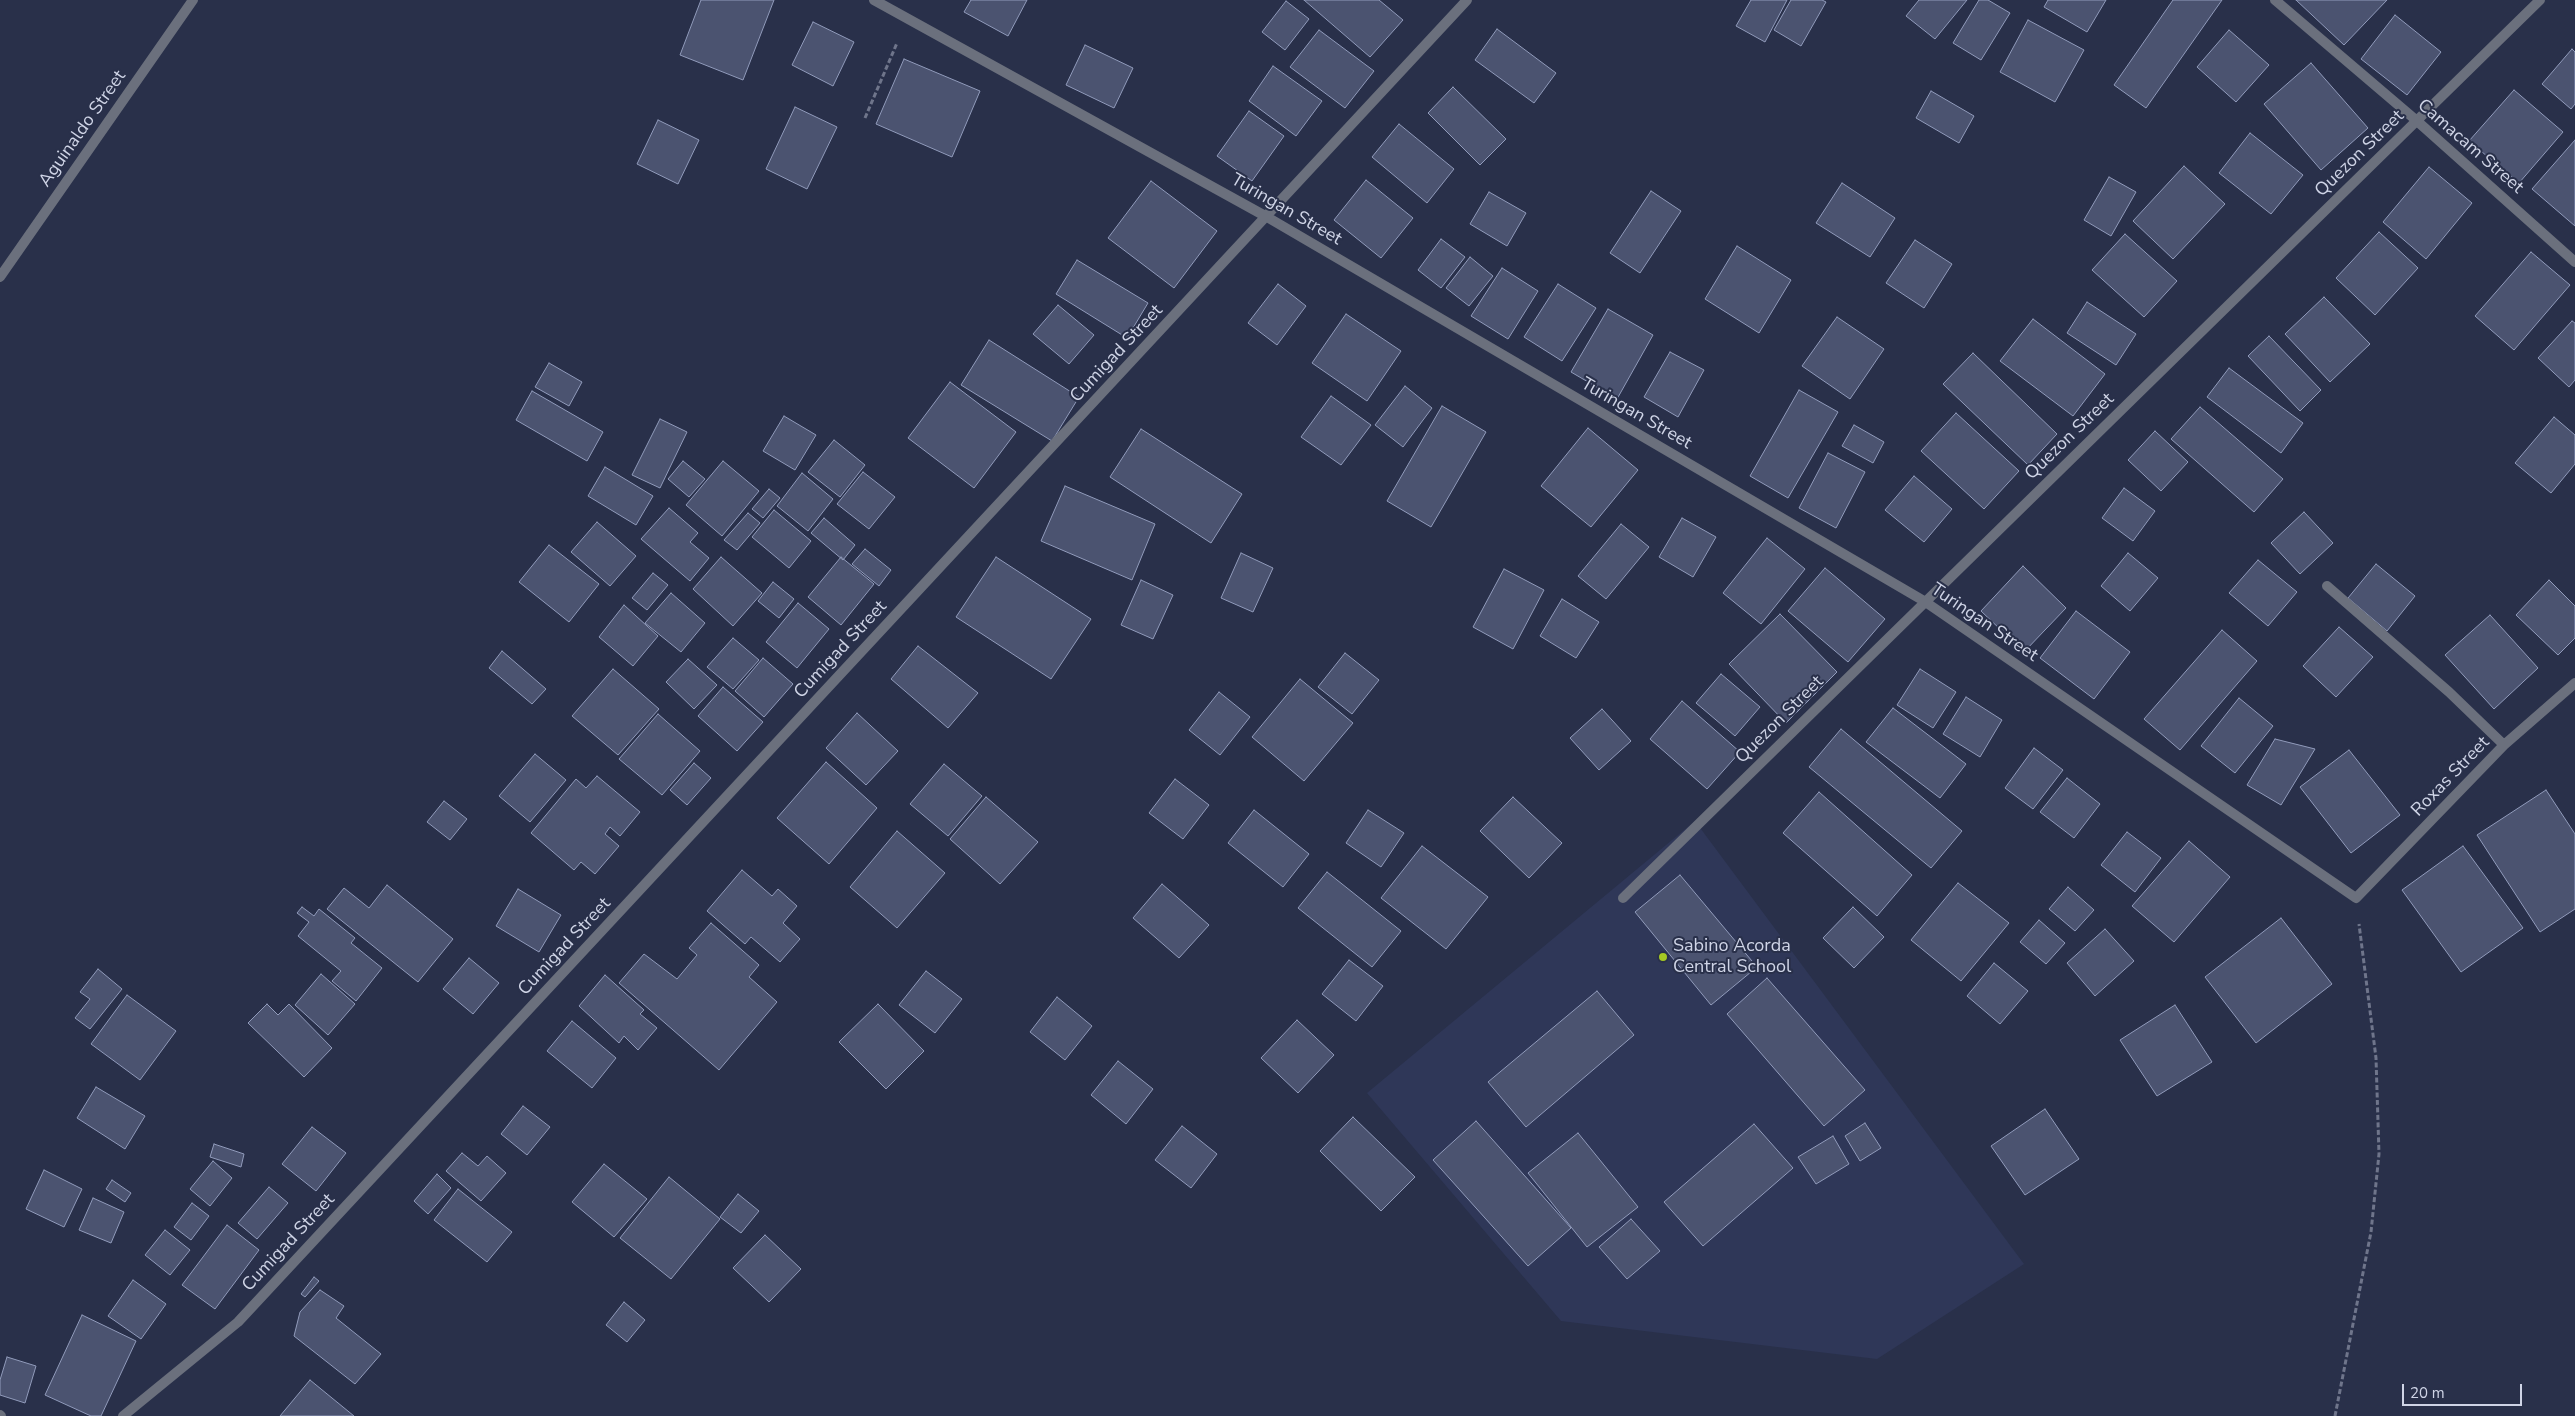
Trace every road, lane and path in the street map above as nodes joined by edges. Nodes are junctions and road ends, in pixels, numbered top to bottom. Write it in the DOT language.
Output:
graph roads {
  1 [pos="193,0"];
  2 [pos="874,0"];
  3 [pos="1467,0"];
  4 [pos="2275,0"];
  5 [pos="2540,0"];
  6 [pos="907,18"];
  7 [pos="865,118"];
  8 [pos="2417,121"];
  9 [pos="1267,217"];
  10 [pos="2575,262"];
  11 [pos="0,278"];
  12 [pos="2327,586"];
  13 [pos="1924,601"];
  14 [pos="2575,683"];
  15 [pos="2504,745"];
  16 [pos="1623,898"];
  17 [pos="2356,898"];
  18 [pos="123,1416"];
  19 [pos="2335,1416"];
  1 -- 11 [label="street, Aguinaldo Street"];
  2 -- 6 [label="street, Turingan Street"];
  3 -- 9 [label="street, Cumigad Street"];
  4 -- 8 [label="street, Camacam Street"];
  5 -- 8 [label="street, Quezon Street"];
  6 -- 7 [label="path"];
  6 -- 9 [label="street, Turingan Street"];
  8 -- 10 [label="street, Camacam Street"];
  8 -- 13 [label="street, Quezon Street"];
  9 -- 13 [label="street, Turingan Street"];
  9 -- 18 [label="street, Cumigad Street"];
  12 -- 15 [label="street"];
  13 -- 16 [label="street, Quezon Street"];
  13 -- 17 [label="street, Turingan Street"];
  14 -- 15 [label="street, Roxas Street"];
  15 -- 17 [label="street, Roxas Street"];
  17 -- 19 [label="path"];
}
